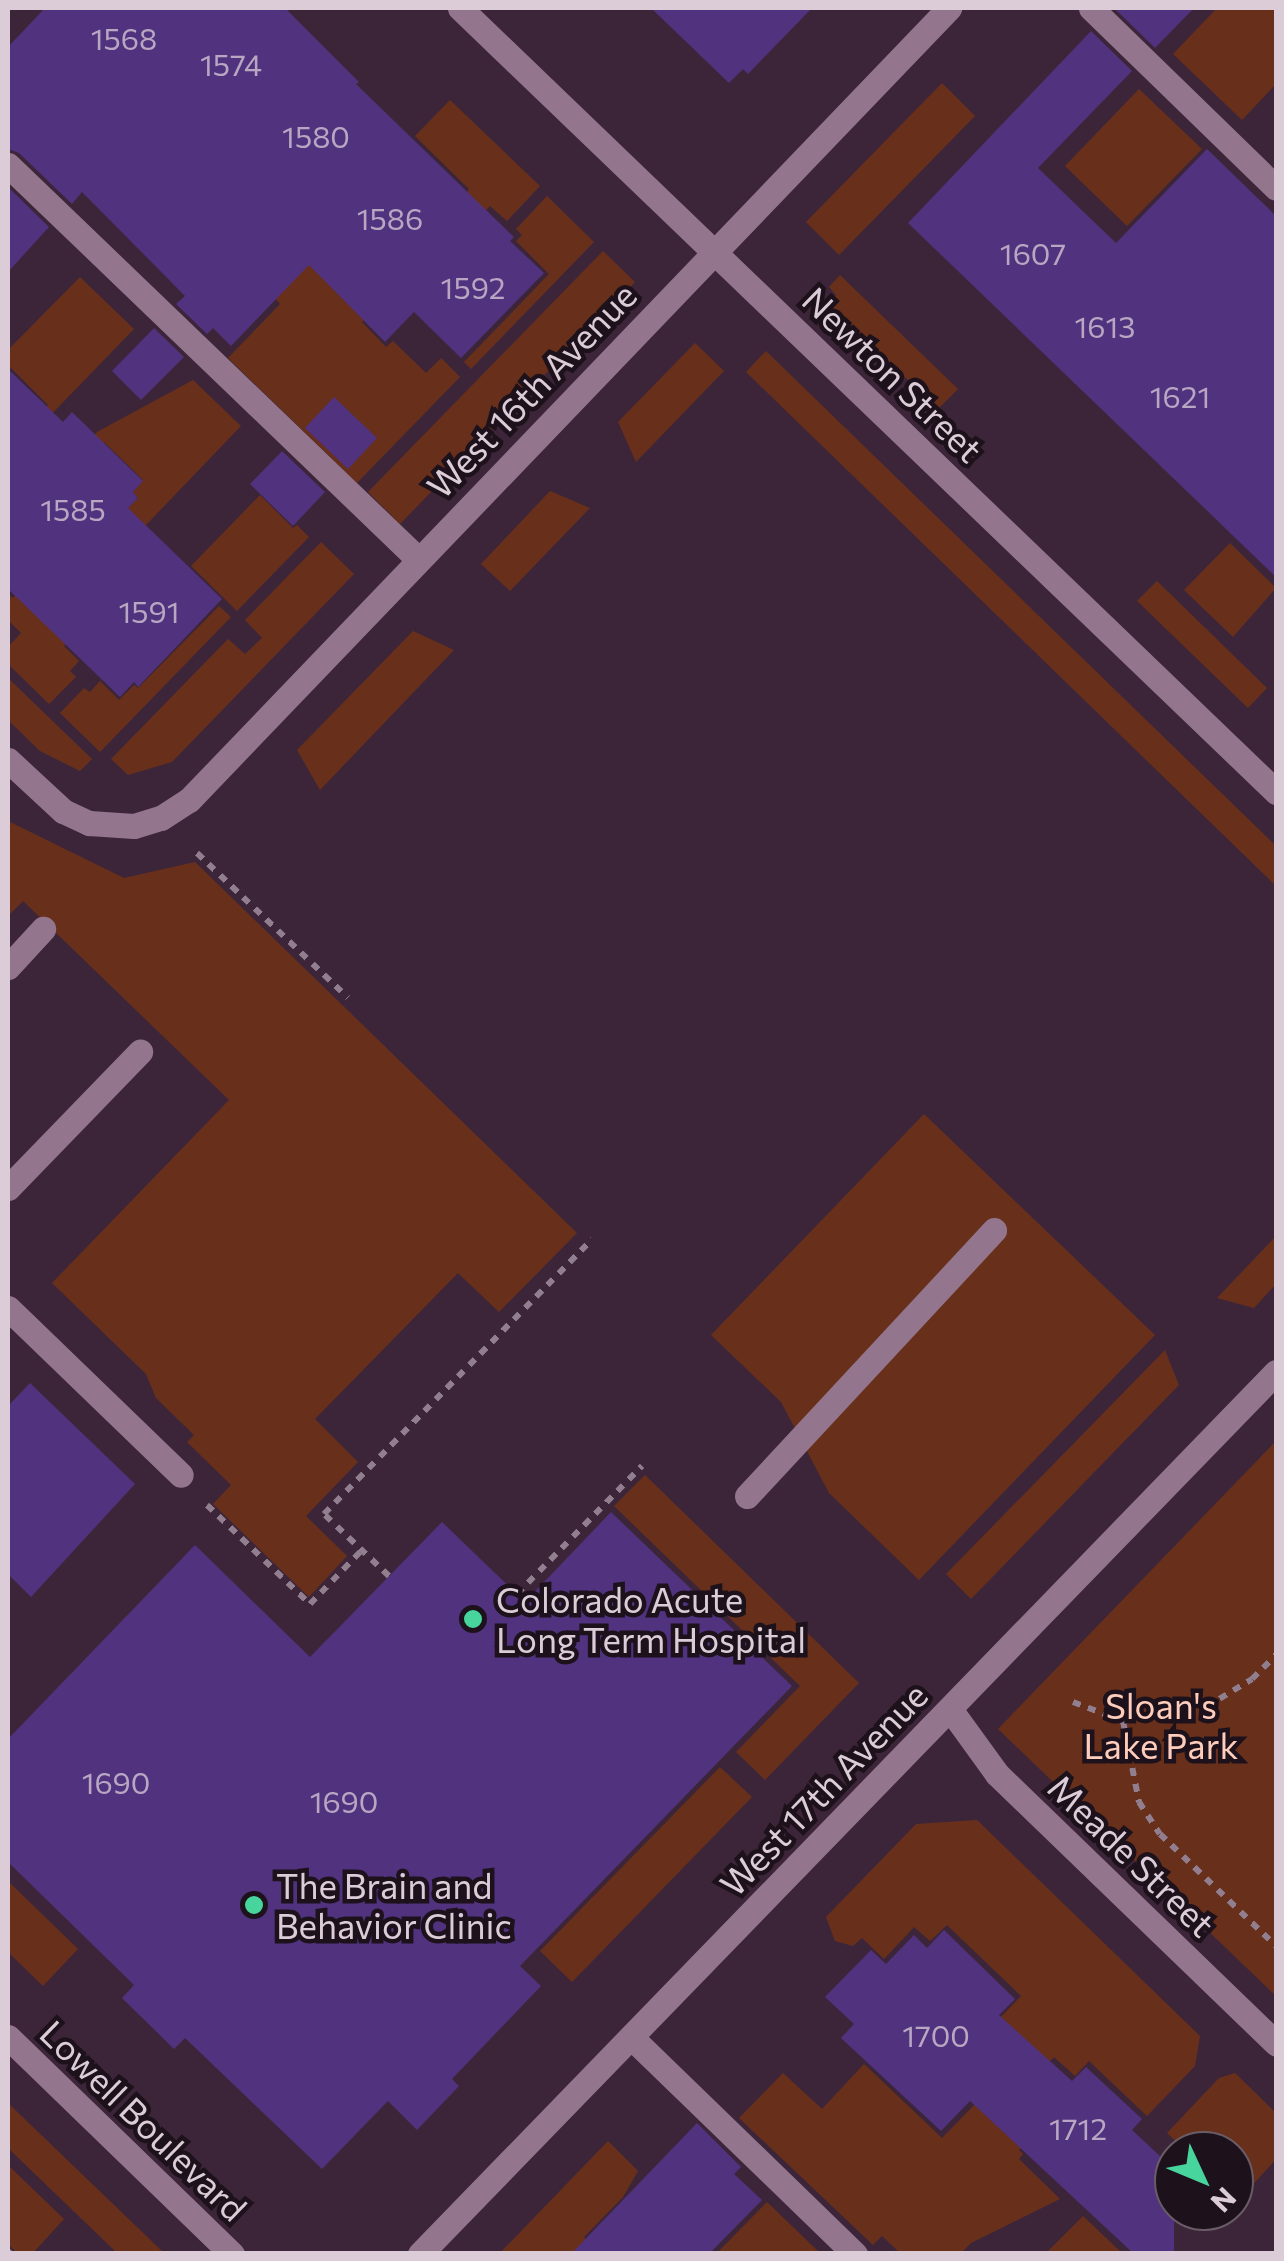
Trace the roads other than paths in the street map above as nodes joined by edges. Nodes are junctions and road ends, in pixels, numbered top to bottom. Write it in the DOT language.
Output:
graph roads {
  1 [pos="460,8"];
  2 [pos="949,8"];
  3 [pos="1091,8"];
  4 [pos="8,165"];
  5 [pos="1276,188"];
  6 [pos="714,251"];
  7 [pos="417,558"];
  8 [pos="8,760"];
  9 [pos="1276,792"];
  10 [pos="43,929"];
  11 [pos="8,966"];
  12 [pos="140,1052"];
  13 [pos="8,1188"];
  14 [pos="994,1230"];
  15 [pos="8,1308"];
  16 [pos="1276,1372"];
  17 [pos="181,1475"];
  18 [pos="746,1496"];
  19 [pos="950,1709"];
  20 [pos="630,2036"];
  21 [pos="8,2037"];
  22 [pos="1276,2043"];
  23 [pos="232,2254"];
  24 [pos="420,2254"];
  25 [pos="856,2254"];
  1 -- 6 [label="street, Newton Street"];
  2 -- 6 [label="street, West 16th Avenue"];
  3 -- 5 [label="street"];
  4 -- 7 [label="street"];
  6 -- 7 [label="street, West 16th Avenue"];
  6 -- 9 [label="street, Newton Street"];
  7 -- 8 [label="street, West 16th Avenue"];
  10 -- 11 [label="street"];
  12 -- 13 [label="street"];
  14 -- 18 [label="street"];
  15 -- 17 [label="street"];
  16 -- 19 [label="street, West 17th Avenue"];
  19 -- 20 [label="street, West 17th Avenue"];
  19 -- 22 [label="street, Meade Street"];
  20 -- 24 [label="street, West 17th Avenue"];
  20 -- 25 [label="street"];
  21 -- 23 [label="street, Lowell Boulevard"];
}
